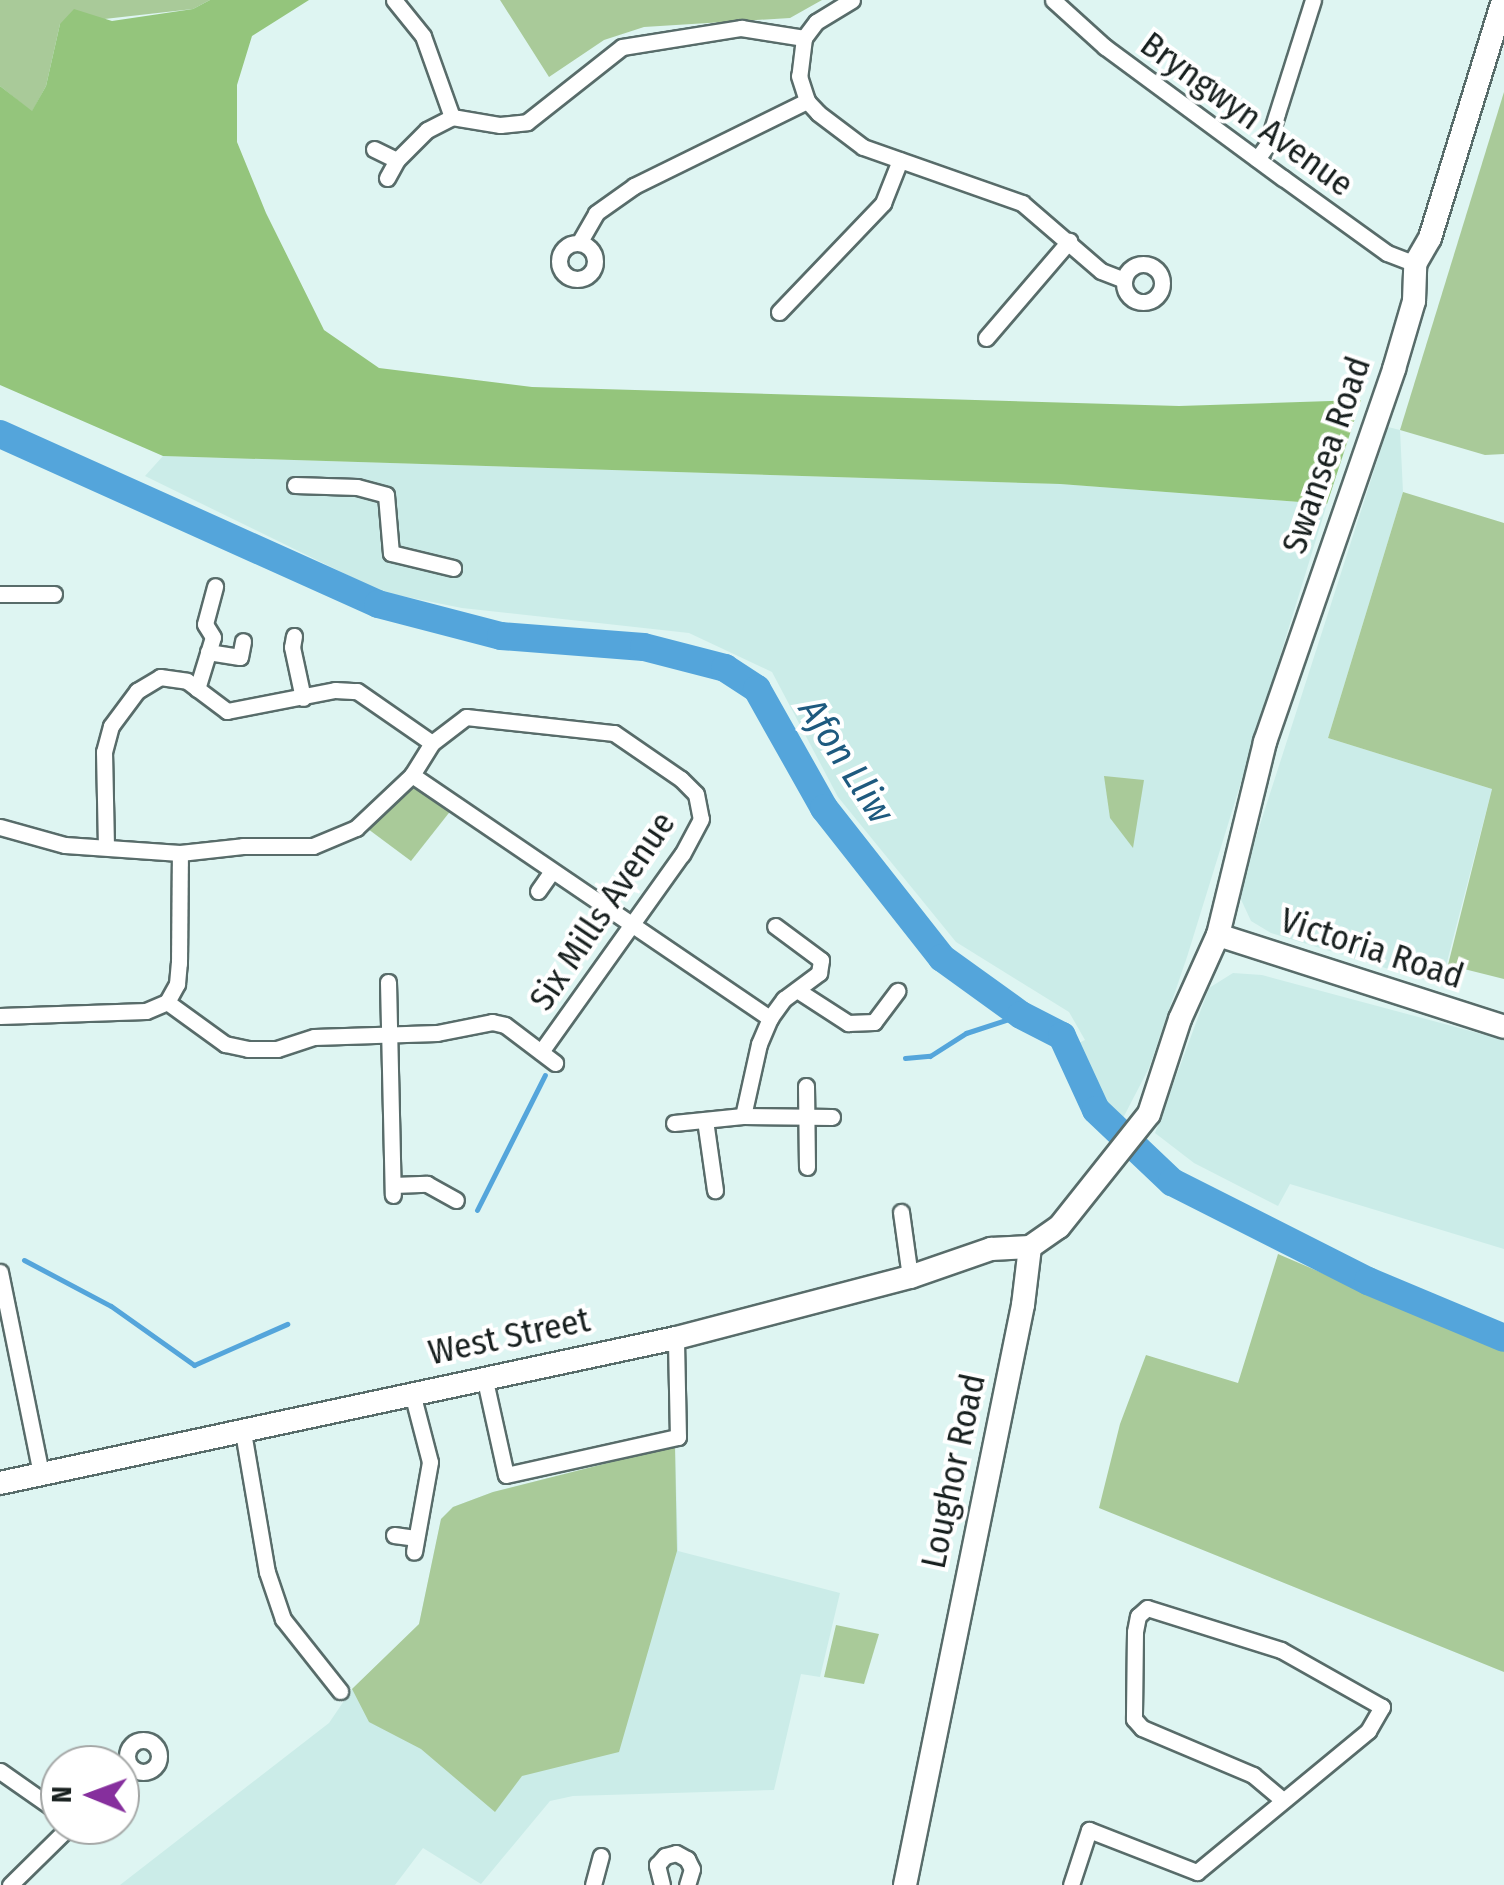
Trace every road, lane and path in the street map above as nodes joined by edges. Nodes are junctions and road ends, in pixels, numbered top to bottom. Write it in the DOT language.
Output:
graph roads {
  1 [pos="394,0"];
  2 [pos="852,0"];
  3 [pos="1054,0"];
  4 [pos="1313,0"];
  5 [pos="1503,0"];
  6 [pos="804,38"];
  7 [pos="808,100"];
  8 [pos="452,118"];
  9 [pos="374,150"];
  10 [pos="1257,159"];
  11 [pos="397,160"];
  12 [pos="900,160"];
  13 [pos="387,178"];
  14 [pos="1069,241"];
  15 [pos="580,243"];
  16 [pos="1416,264"];
  17 [pos="1124,280"];
  18 [pos="778,312"];
  19 [pos="986,338"];
  20 [pos="294,485"];
  21 [pos="453,568"];
  22 [pos="215,586"];
  23 [pos="0,594"];
  24 [pos="54,594"];
  25 [pos="294,636"];
  26 [pos="243,641"];
  27 [pos="208,652"];
  28 [pos="197,689"];
  29 [pos="303,698"];
  30 [pos="432,744"];
  31 [pos="412,775"];
  32 [pos="0,827"];
  33 [pos="106,846"];
  34 [pos="180,853"];
  35 [pos="552,870"];
  36 [pos="538,891"];
  37 [pos="628,925"];
  38 [pos="775,926"];
  39 [pos="1218,935"];
  40 [pos="388,982"];
  41 [pos="797,990"];
  42 [pos="897,992"];
  43 [pos="167,1002"];
  44 [pos="0,1016"];
  45 [pos="770,1018"];
  46 [pos="1504,1027"];
  47 [pos="389,1033"];
  48 [pos="806,1086"];
  49 [pos="744,1116"];
  50 [pos="806,1117"];
  51 [pos="832,1117"];
  52 [pos="705,1120"];
  53 [pos="674,1123"];
  54 [pos="807,1167"];
  55 [pos="715,1190"];
  56 [pos="456,1200"];
  57 [pos="901,1212"];
  58 [pos="1030,1247"];
  59 [pos="0,1272"];
  60 [pos="910,1277"];
  61 [pos="676,1338"];
  62 [pos="484,1376"];
  63 [pos="412,1393"];
  64 [pos="243,1432"];
  65 [pos="42,1474"];
  66 [pos="0,1483"];
  67 [pos="394,1535"];
  68 [pos="340,1691"];
  69 [pos="0,1771"];
  70 [pos="40,1799"];
  71 [pos="1282,1799"];
  72 [pos="50,1845"];
  73 [pos="601,1856"];
  74 [pos="10,1885"];
  75 [pos="593,1885"];
  76 [pos="662,1885"];
  77 [pos="687,1885"];
  78 [pos="905,1885"];
  79 [pos="1071,1885"];
  1 -- 8 [label="street"];
  2 -- 6 [label="street"];
  3 -- 10 [label="street, Bryngwyn Avenue"];
  4 -- 10 [label="street"];
  5 -- 16 [label="main road, Swansea Road"];
  6 -- 7 [label="street"];
  6 -- 8 [label="street"];
  7 -- 12 [label="street"];
  7 -- 15 [label="street"];
  8 -- 11 [label="street"];
  9 -- 11 [label="street"];
  10 -- 16 [label="street, Bryngwyn Avenue"];
  11 -- 13 [label="street"];
  12 -- 14 [label="street"];
  12 -- 18 [label="street"];
  14 -- 17 [label="street"];
  14 -- 19 [label="street"];
  16 -- 39 [label="main road, Swansea Road"];
  20 -- 21 [label="street"];
  22 -- 27 [label="street"];
  23 -- 24 [label="street"];
  25 -- 29 [label="street"];
  26 -- 27 [label="street"];
  27 -- 28 [label="street"];
  28 -- 29 [label="street"];
  28 -- 33 [label="street"];
  29 -- 30 [label="street"];
  30 -- 31 [label="street, Six Mills Avenue"];
  30 -- 37 [label="street, Six Mills Avenue"];
  31 -- 34 [label="street, Six Mills Avenue"];
  31 -- 35 [label="street"];
  32 -- 33 [label="street, Six Mills Avenue"];
  33 -- 34 [label="street, Six Mills Avenue"];
  34 -- 43 [label="street"];
  35 -- 36 [label="street"];
  35 -- 37 [label="street"];
  37 -- 45 [label="street"];
  37 -- 47 [label="street, Six Mills Avenue"];
  38 -- 41 [label="street"];
  39 -- 46 [label="main road, Victoria Road"];
  39 -- 58 [label="main road, Swansea Road"];
  40 -- 47 [label="street"];
  41 -- 42 [label="street"];
  41 -- 45 [label="street"];
  43 -- 44 [label="street"];
  43 -- 47 [label="street"];
  45 -- 49 [label="street"];
  47 -- 56 [label="street"];
  48 -- 50 [label="street"];
  49 -- 50 [label="street"];
  49 -- 52 [label="street"];
  50 -- 51 [label="street"];
  50 -- 54 [label="street"];
  52 -- 53 [label="street"];
  52 -- 55 [label="street"];
  57 -- 60 [label="street"];
  58 -- 60 [label="main road, West Street"];
  58 -- 78 [label="main road, Loughor Road"];
  59 -- 65 [label="street"];
  60 -- 61 [label="main road, West Street"];
  61 -- 62 [label="main road, West Street"];
  61 -- 62 [label="street"];
  62 -- 63 [label="main road, West Street"];
  63 -- 64 [label="main road, West Street"];
  63 -- 67 [label="street"];
  64 -- 65 [label="main road, West Street"];
  64 -- 68 [label="street"];
  65 -- 66 [label="main road, West Street"];
  69 -- 70 [label="street"];
  71 -- 71 [label="street"];
  71 -- 79 [label="street"];
  72 -- 74 [label="street"];
  73 -- 75 [label="street"];
  76 -- 77 [label="street"];
}
